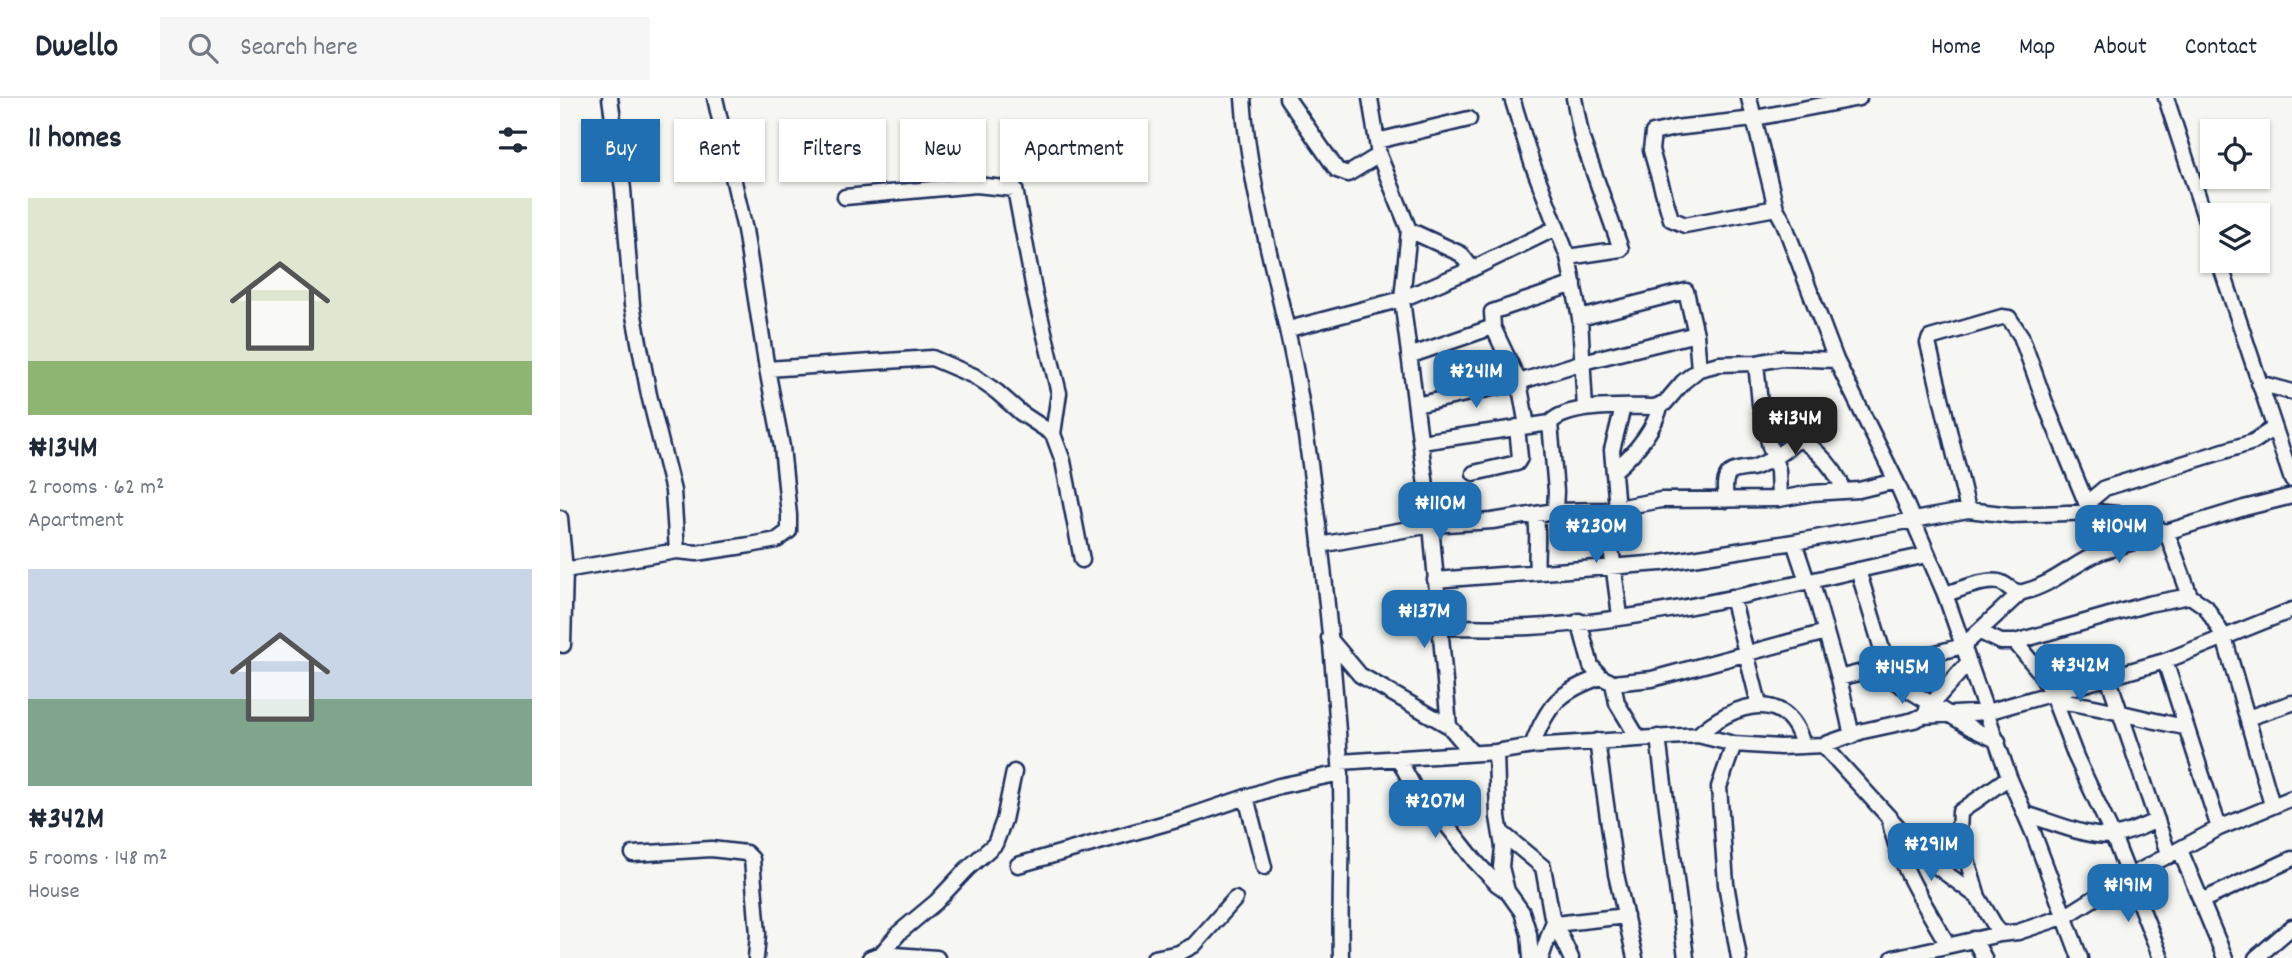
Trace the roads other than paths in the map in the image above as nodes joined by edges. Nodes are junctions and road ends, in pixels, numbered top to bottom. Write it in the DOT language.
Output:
graph roads {
  1 [pos="610,98"];
  2 [pos="715,98"];
  3 [pos="1243,98"];
  4 [pos="1287,98"];
  5 [pos="1370,98"];
  6 [pos="1512,98"];
  7 [pos="1574,98"];
  8 [pos="1749,98"];
  9 [pos="1859,98"];
  10 [pos="2166,98"];
  11 [pos="1753,117"];
  12 [pos="1469,119"];
  13 [pos="1378,148"];
  14 [pos="845,197"];
  15 [pos="2200,203"];
  16 [pos="1776,208"];
  17 [pos="1556,228"];
  18 [pos="1409,230"];
  19 [pos="1568,257"];
  20 [pos="1472,270"];
  21 [pos="2223,273"];
  22 [pos="1573,284"];
  23 [pos="1402,299"];
  24 [pos="1580,318"];
  25 [pos="1493,327"];
  26 [pos="1289,329"];
  27 [pos="1696,334"];
  28 [pos="1409,356"];
  29 [pos="1836,360"];
  30 [pos="1583,362"];
  31 [pos="1756,363"];
  32 [pos="767,369"];
  33 [pos="1699,369"];
  34 [pos="1519,382"];
  35 [pos="2259,383"];
  36 [pos="2292,392"];
  37 [pos="1661,404"];
  38 [pos="1416,405"];
  39 [pos="1623,407"];
  40 [pos="1585,409"];
  41 [pos="1762,412"];
  42 [pos="1550,423"];
  43 [pos="1522,427"];
  44 [pos="2274,428"];
  45 [pos="1053,434"];
  46 [pos="1798,438"];
  47 [pos="1421,442"];
  48 [pos="1773,457"];
  49 [pos="1614,471"];
  50 [pos="1474,473"];
  51 [pos="2292,480"];
  52 [pos="1896,481"];
  53 [pos="1844,491"];
  54 [pos="2292,496"];
  55 [pos="1779,499"];
  56 [pos="1726,500"];
  57 [pos="2089,508"];
  58 [pos="1612,509"];
  59 [pos="1968,510"];
  60 [pos="1555,511"];
  61 [pos="1535,514"];
  62 [pos="560,518"];
  63 [pos="1912,519"];
  64 [pos="1431,525"];
  65 [pos="2167,533"];
  66 [pos="1794,542"];
  67 [pos="1320,545"];
  68 [pos="677,551"];
  69 [pos="1927,555"];
  70 [pos="1082,560"];
  71 [pos="1614,566"];
  72 [pos="565,570"];
  73 [pos="1858,570"];
  74 [pos="1537,572"];
  75 [pos="1435,580"];
  76 [pos="1809,581"];
  77 [pos="2020,593"];
  78 [pos="1945,594"];
  79 [pos="2190,596"];
  80 [pos="1732,597"];
  81 [pos="2292,610"];
  82 [pos="1620,617"];
  83 [pos="1579,621"];
  84 [pos="1439,627"];
  85 [pos="1826,632"];
  86 [pos="1980,632"];
  87 [pos="2224,637"];
  88 [pos="1329,638"];
  89 [pos="2015,642"];
  90 [pos="563,645"];
  91 [pos="1963,646"];
  92 [pos="1746,653"];
  93 [pos="1921,657"];
  94 [pos="2165,661"];
  95 [pos="1968,663"];
  96 [pos="1881,667"];
  97 [pos="2108,677"];
  98 [pos="1839,678"];
  99 [pos="1607,680"];
  100 [pos="1910,691"];
  101 [pos="2053,697"];
  102 [pos="1931,702"];
  103 [pos="2292,703"];
  104 [pos="1759,704"];
  105 [pos="1987,712"];
  106 [pos="2120,712"];
  107 [pos="1949,715"];
  108 [pos="1923,716"];
  109 [pos="2248,718"];
  110 [pos="1449,726"];
  111 [pos="2186,727"];
  112 [pos="1698,735"];
  113 [pos="1852,736"];
  114 [pos="1658,737"];
  115 [pos="1638,738"];
  116 [pos="1597,741"];
  117 [pos="1998,741"];
  118 [pos="1734,744"];
  119 [pos="1824,745"];
  120 [pos="1532,746"];
  121 [pos="1803,746"];
  122 [pos="1496,752"];
  123 [pos="1472,753"];
  124 [pos="1398,758"];
  125 [pos="1340,767"];
  126 [pos="1014,772"];
  127 [pos="2009,777"];
  128 [pos="1246,797"];
  129 [pos="2292,798"];
  130 [pos="2272,805"];
  131 [pos="2025,814"];
  132 [pos="1888,816"];
  133 [pos="2157,820"];
  134 [pos="2219,828"];
  135 [pos="1502,833"];
  136 [pos="2113,836"];
  137 [pos="633,853"];
  138 [pos="2175,853"];
  139 [pos="1965,854"];
  140 [pos="2292,859"];
  141 [pos="1018,865"];
  142 [pos="1264,867"];
  143 [pos="2128,877"];
  144 [pos="1954,879"];
  145 [pos="1507,891"];
  146 [pos="1978,897"];
  147 [pos="1235,899"];
  148 [pos="2202,901"];
  149 [pos="1626,916"];
  150 [pos="2066,916"];
  151 [pos="1555,924"];
  152 [pos="2292,928"];
  153 [pos="2000,934"];
  154 [pos="1974,939"];
  155 [pos="1948,945"];
  156 [pos="876,956"];
  157 [pos="755,958"];
  158 [pos="937,958"];
  159 [pos="1154,958"];
  160 [pos="1341,958"];
  161 [pos="1531,958"];
  162 [pos="1541,958"];
  163 [pos="1571,958"];
  164 [pos="1635,958"];
  165 [pos="1686,958"];
  166 [pos="1739,958"];
  167 [pos="1893,958"];
  168 [pos="1984,958"];
  169 [pos="2080,958"];
  170 [pos="2161,958"];
  171 [pos="2225,958"];
  172 [pos="2256,958"];
  1 -- 68 [label="street"];
  2 -- 32 [label="street"];
  3 -- 26 [label="street"];
  4 -- 13 [label="street"];
  5 -- 13 [label="street"];
  6 -- 17 [label="street"];
  7 -- 19 [label="street"];
  8 -- 11 [label="street"];
  9 -- 11 [label="street"];
  10 -- 15 [label="street"];
  11 -- 16 [label="street"];
  11 -- 16 [label="street"];
  12 -- 13 [label="street"];
  13 -- 18 [label="street"];
  14 -- 45 [label="street"];
  16 -- 29 [label="street"];
  17 -- 19 [label="street"];
  17 -- 20 [label="street"];
  18 -- 20 [label="street"];
  18 -- 23 [label="street"];
  19 -- 22 [label="street"];
  20 -- 23 [label="street"];
  21 -- 35 [label="street"];
  22 -- 24 [label="street"];
  22 -- 25 [label="street"];
  23 -- 26 [label="street"];
  23 -- 28 [label="street"];
  24 -- 27 [label="street"];
  24 -- 30 [label="street"];
  25 -- 28 [label="street"];
  25 -- 34 [label="street"];
  26 -- 67 [label="street"];
  27 -- 30 [label="street"];
  27 -- 33 [label="street"];
  28 -- 38 [label="street"];
  29 -- 31 [label="street"];
  29 -- 52 [label="street"];
  30 -- 34 [label="street"];
  30 -- 40 [label="street"];
  31 -- 33 [label="street"];
  31 -- 41 [label="street"];
  32 -- 45 [label="street"];
  32 -- 68 [label="street"];
  33 -- 37 [label="street"];
  34 -- 38 [label="street"];
  34 -- 43 [label="street"];
  35 -- 36 [label="street"];
  35 -- 44 [label="street"];
  37 -- 39 [label="street"];
  37 -- 49 [label="street"];
  38 -- 47 [label="street"];
  39 -- 40 [label="street"];
  39 -- 49 [label="street"];
  40 -- 42 [label="street"];
  41 -- 46 [label="street"];
  41 -- 48 [label="street"];
  42 -- 43 [label="street"];
  42 -- 60 [label="street"];
  43 -- 47 [label="street"];
  43 -- 50 [label="street"];
  44 -- 51 [label="street"];
  44 -- 57 [label="street"];
  45 -- 70 [label="street"];
  46 -- 48 [label="street"];
  46 -- 53 [label="street"];
  47 -- 64 [label="street"];
  48 -- 55 [label="street"];
  48 -- 56 [label="street"];
  49 -- 58 [label="street"];
  52 -- 53 [label="street"];
  52 -- 63 [label="street"];
  53 -- 55 [label="street"];
  54 -- 65 [label="street"];
  55 -- 56 [label="street"];
  56 -- 58 [label="street"];
  57 -- 59 [label="street"];
  57 -- 59 [label="street"];
  57 -- 65 [label="street"];
  58 -- 60 [label="street"];
  58 -- 71 [label="street"];
  59 -- 63 [label="street"];
  60 -- 61 [label="street"];
  61 -- 64 [label="street"];
  61 -- 74 [label="street"];
  62 -- 72 [label="street"];
  63 -- 66 [label="street"];
  63 -- 69 [label="street"];
  64 -- 67 [label="street"];
  64 -- 75 [label="street"];
  65 -- 77 [label="street"];
  65 -- 79 [label="street"];
  66 -- 71 [label="street"];
  66 -- 76 [label="street"];
  67 -- 88 [label="street"];
  68 -- 72 [label="street"];
  69 -- 73 [label="street"];
  69 -- 78 [label="street"];
  71 -- 74 [label="street"];
  71 -- 82 [label="street"];
  72 -- 90 [label="street"];
  73 -- 76 [label="street"];
  73 -- 96 [label="street"];
  74 -- 75 [label="street"];
  75 -- 84 [label="street"];
  76 -- 80 [label="street"];
  76 -- 85 [label="street"];
  77 -- 78 [label="street"];
  77 -- 86 [label="street"];
  78 -- 91 [label="street"];
  79 -- 87 [label="street"];
  79 -- 89 [label="street"];
  80 -- 82 [label="street"];
  80 -- 92 [label="street"];
  81 -- 87 [label="street"];
  82 -- 83 [label="street"];
  83 -- 84 [label="street"];
  83 -- 99 [label="street"];
  84 -- 110 [label="street"];
  85 -- 92 [label="street"];
  85 -- 98 [label="street"];
  86 -- 89 [label="street"];
  86 -- 91 [label="street"];
  87 -- 94 [label="street"];
  87 -- 109 [label="street"];
  88 -- 110 [label="street"];
  88 -- 125 [label="street"];
  89 -- 101 [label="street"];
  91 -- 93 [label="street"];
  91 -- 95 [label="street"];
  92 -- 99 [label="street"];
  92 -- 104 [label="street"];
  93 -- 96 [label="street"];
  93 -- 100 [label="street"];
  94 -- 97 [label="street"];
  94 -- 111 [label="street"];
  95 -- 102 [label="street"];
  95 -- 105 [label="street"];
  96 -- 98 [label="street"];
  96 -- 100 [label="street"];
  97 -- 101 [label="street"];
  97 -- 106 [label="street"];
  98 -- 113 [label="street"];
  99 -- 115 [label="street"];
  99 -- 120 [label="street"];
  100 -- 102 [label="street"];
  101 -- 105 [label="street"];
  101 -- 106 [label="street"];
  101 -- 136 [label="street"];
  102 -- 107 [label="street"];
  102 -- 108 [label="street"];
  103 -- 109 [label="street"];
  104 -- 112 [label="street"];
  104 -- 121 [label="street"];
  105 -- 107 [label="street"];
  105 -- 117 [label="street"];
  106 -- 111 [label="street"];
  106 -- 133 [label="street"];
  107 -- 108 [label="street"];
  107 -- 117 [label="street"];
  108 -- 113 [label="street"];
  109 -- 130 [label="street"];
  110 -- 123 [label="street"];
  111 -- 134 [label="street"];
  112 -- 114 [label="street"];
  112 -- 118 [label="street"];
  113 -- 119 [label="street"];
  114 -- 115 [label="street"];
  114 -- 165 [label="street"];
  115 -- 116 [label="street"];
  116 -- 120 [label="street"];
  116 -- 149 [label="street"];
  117 -- 127 [label="street"];
  118 -- 121 [label="street"];
  118 -- 166 [label="street"];
  119 -- 121 [label="street"];
  119 -- 132 [label="street"];
  120 -- 122 [label="street"];
  122 -- 123 [label="street"];
  122 -- 135 [label="street"];
  123 -- 124 [label="street"];
  124 -- 125 [label="street"];
  124 -- 145 [label="street"];
  125 -- 128 [label="street"];
  125 -- 160 [label="street"];
  126 -- 156 [label="street"];
  127 -- 131 [label="street"];
  127 -- 139 [label="street"];
  128 -- 141 [label="street"];
  128 -- 142 [label="street"];
  129 -- 130 [label="street"];
  130 -- 134 [label="street"];
  131 -- 136 [label="street"];
  131 -- 150 [label="street"];
  132 -- 144 [label="street"];
  132 -- 155 [label="street"];
  133 -- 136 [label="street"];
  133 -- 138 [label="street"];
  134 -- 138 [label="street"];
  135 -- 145 [label="street"];
  135 -- 151 [label="street"];
  136 -- 143 [label="street"];
  137 -- 157 [label="street"];
  138 -- 143 [label="street"];
  138 -- 148 [label="street"];
  139 -- 144 [label="street"];
  139 -- 146 [label="street"];
  140 -- 148 [label="street"];
  143 -- 150 [label="street"];
  143 -- 170 [label="street"];
  144 -- 146 [label="street"];
  145 -- 161 [label="street"];
  146 -- 153 [label="street"];
  147 -- 159 [label="street"];
  148 -- 171 [label="street"];
  149 -- 151 [label="street"];
  149 -- 164 [label="street"];
  150 -- 153 [label="street"];
  150 -- 169 [label="street"];
  151 -- 162 [label="street"];
  151 -- 163 [label="street"];
  152 -- 172 [label="street"];
  153 -- 154 [label="street"];
  154 -- 155 [label="street"];
  154 -- 168 [label="street"];
  155 -- 167 [label="street"];
  156 -- 158 [label="street"];
}
